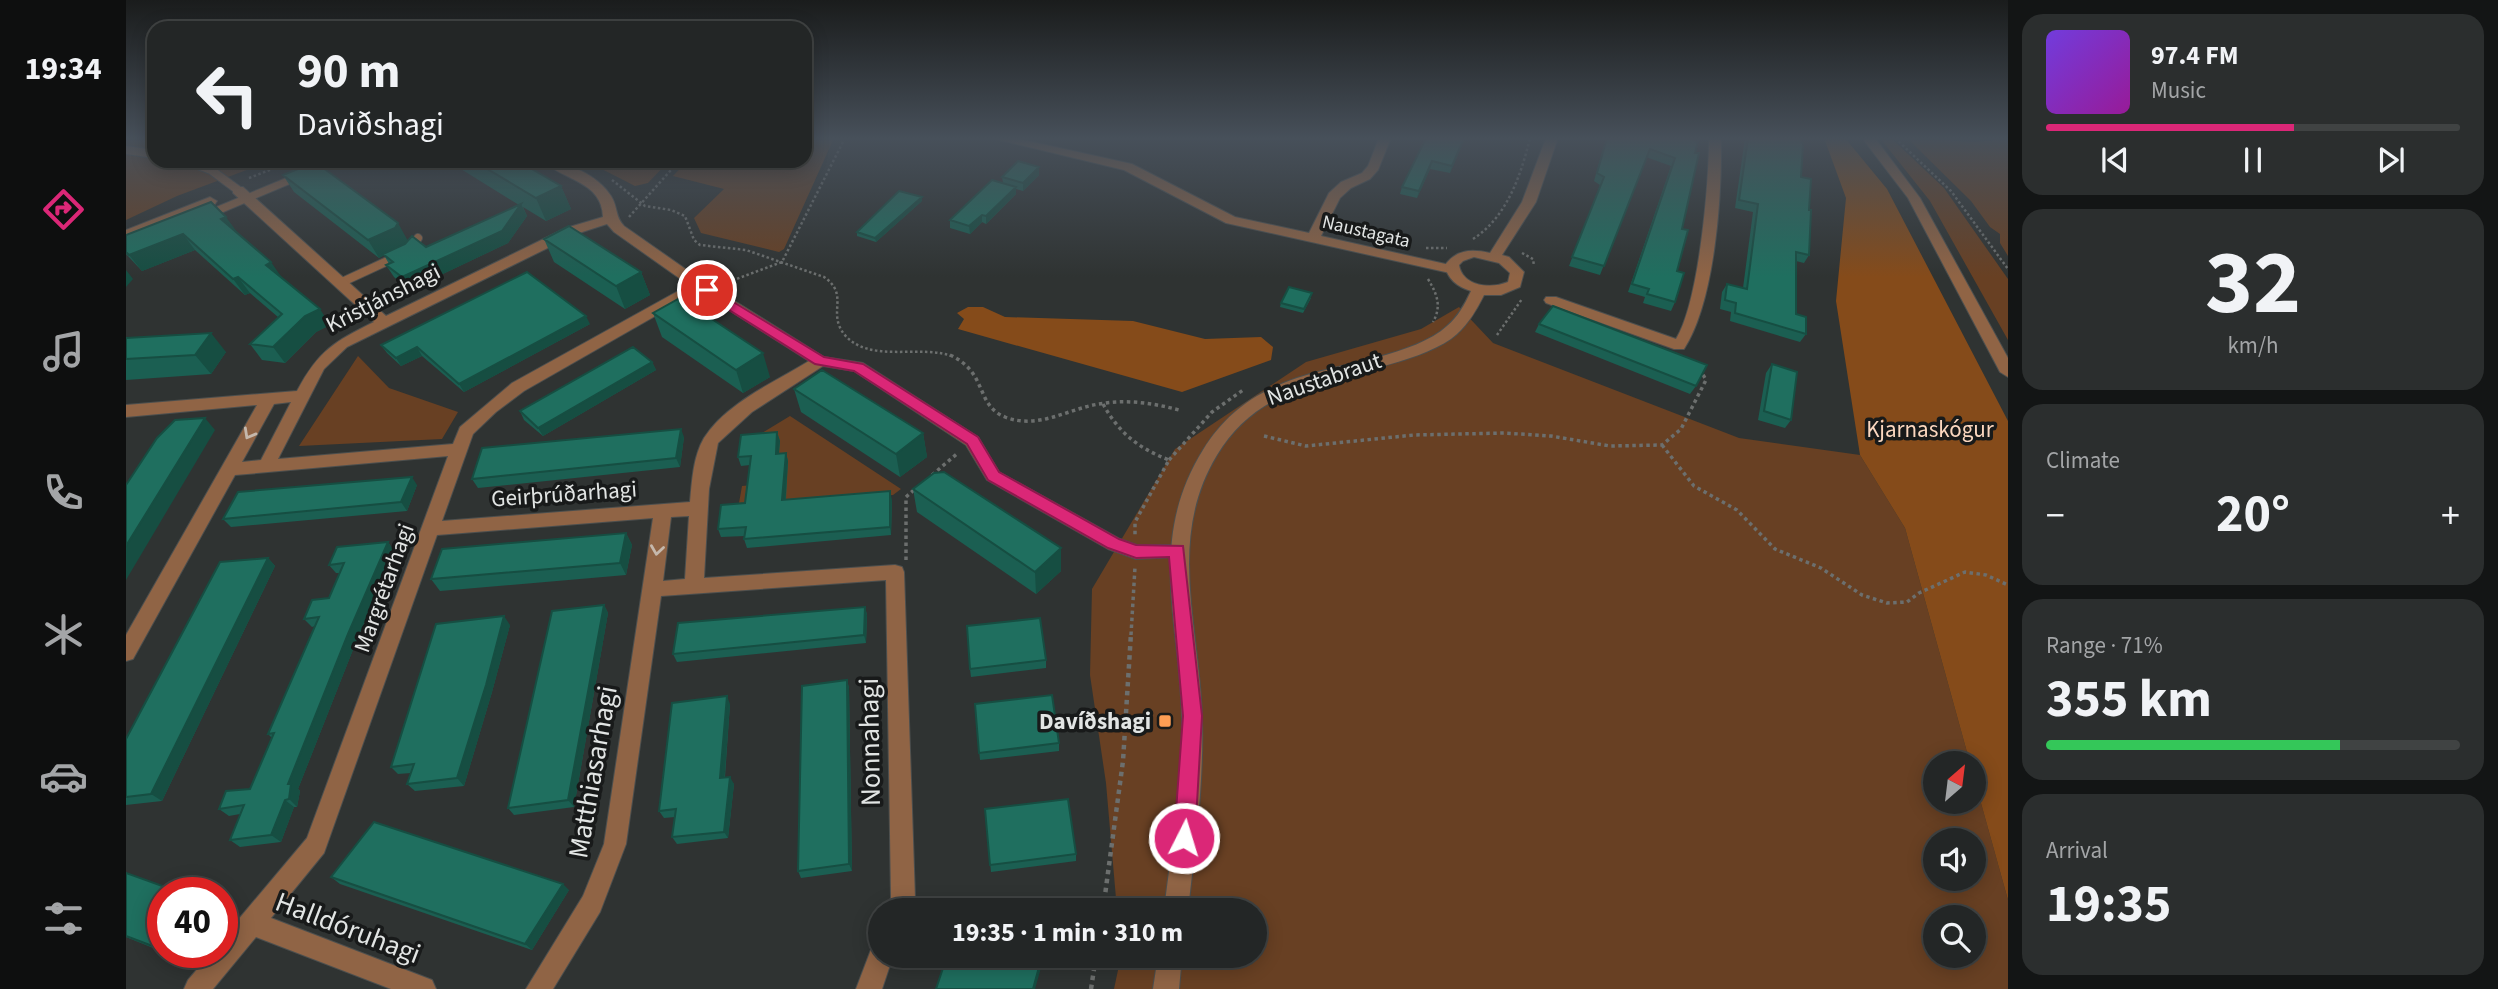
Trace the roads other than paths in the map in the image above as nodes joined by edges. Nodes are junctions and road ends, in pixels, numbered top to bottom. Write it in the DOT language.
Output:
graph roads {
  1 [pos="229,184"];
  2 [pos="263,184"];
  3 [pos="271,184"];
  4 [pos="590,184"];
  5 [pos="1161,184"];
  6 [pos="1348,184"];
  7 [pos="1535,184"];
  8 [pos="1713,184"];
  9 [pos="1904,184"];
  10 [pos="242,194"];
  11 [pos="615,224"];
  12 [pos="126,235"];
  13 [pos="418,238"];
  14 [pos="1313,239"];
  15 [pos="126,247"];
  16 [pos="1495,256"];
  17 [pos="1450,269"];
  18 [pos="340,283"];
  19 [pos="703,287"];
  20 [pos="1479,290"];
  21 [pos="1551,300"];
  22 [pos="384,323"];
  23 [pos="820,361"];
  24 [pos="2008,372"];
  25 [pos="302,396"];
  26 [pos="269,399"];
  27 [pos="126,411"];
  28 [pos="460,449"];
  29 [pos="266,466"];
  30 [pos="230,469"];
  31 [pos="700,508"];
  32 [pos="663,511"];
  33 [pos="431,528"];
  34 [pos="1177,550"];
  35 [pos="694,586"];
  36 [pos="652,589"];
  37 [pos="134,624"];
  38 [pos="126,653"];
  39 [pos="901,898"];
  40 [pos="1177,898"];
  41 [pos="251,923"];
  42 [pos="877,968"];
  43 [pos="1169,968"];
  44 [pos="197,989"];
  45 [pos="423,989"];
  46 [pos="539,989"];
  47 [pos="869,989"];
  48 [pos="1166,989"];
  1 -- 10 [label="lane"];
  2 -- 10 [label="street"];
  3 -- 10 [label="street"];
  4 -- 11 [label="street"];
  5 -- 14 [label="street, Naustagata"];
  6 -- 14 [label="street"];
  7 -- 16 [label="street"];
  8 -- 21 [label="street"];
  9 -- 24 [label="street"];
  10 -- 12 [label="street"];
  10 -- 15 [label="street"];
  10 -- 18 [label="street"];
  11 -- 19 [label="street"];
  11 -- 22 [label="street, Kristjánshagi"];
  13 -- 18 [label="lane"];
  14 -- 17 [label="street, Naustagata"];
  16 -- 17 [label="street"];
  16 -- 20 [label="street"];
  17 -- 20 [label="street"];
  18 -- 22 [label="street"];
  19 -- 23 [label="street"];
  19 -- 28 [label="street, Margrétarhagi"];
  20 -- 34 [label="street, Naustabraut"];
  22 -- 25 [label="street, Kristjánshagi"];
  23 -- 31 [label="street"];
  23 -- 34 [label="street"];
  25 -- 26 [label="street"];
  25 -- 29 [label="street, Kristjánshagi"];
  26 -- 27 [label="street"];
  26 -- 30 [label="street, one-way"];
  28 -- 29 [label="street"];
  28 -- 33 [label="street, Margrétarhagi"];
  29 -- 30 [label="street"];
  30 -- 37 [label="street"];
  31 -- 32 [label="street, Geirþrúðarhagi"];
  31 -- 35 [label="street"];
  32 -- 33 [label="street, Geirþrúðarhagi"];
  32 -- 36 [label="street, Matthiasarhagi, one-way"];
  33 -- 41 [label="street, Margrétarhagi"];
  34 -- 40 [label="street, Naustabraut"];
  35 -- 36 [label="street"];
  35 -- 39 [label="street, Nonnahagi"];
  36 -- 46 [label="street, Matthiasarhagi"];
  37 -- 38 [label="street"];
  41 -- 44 [label="street, Margrétarhagi"];
  41 -- 45 [label="street, Halldóruhagi"];
  42 -- 47 [label="street"];
  43 -- 48 [label="street"];
}
